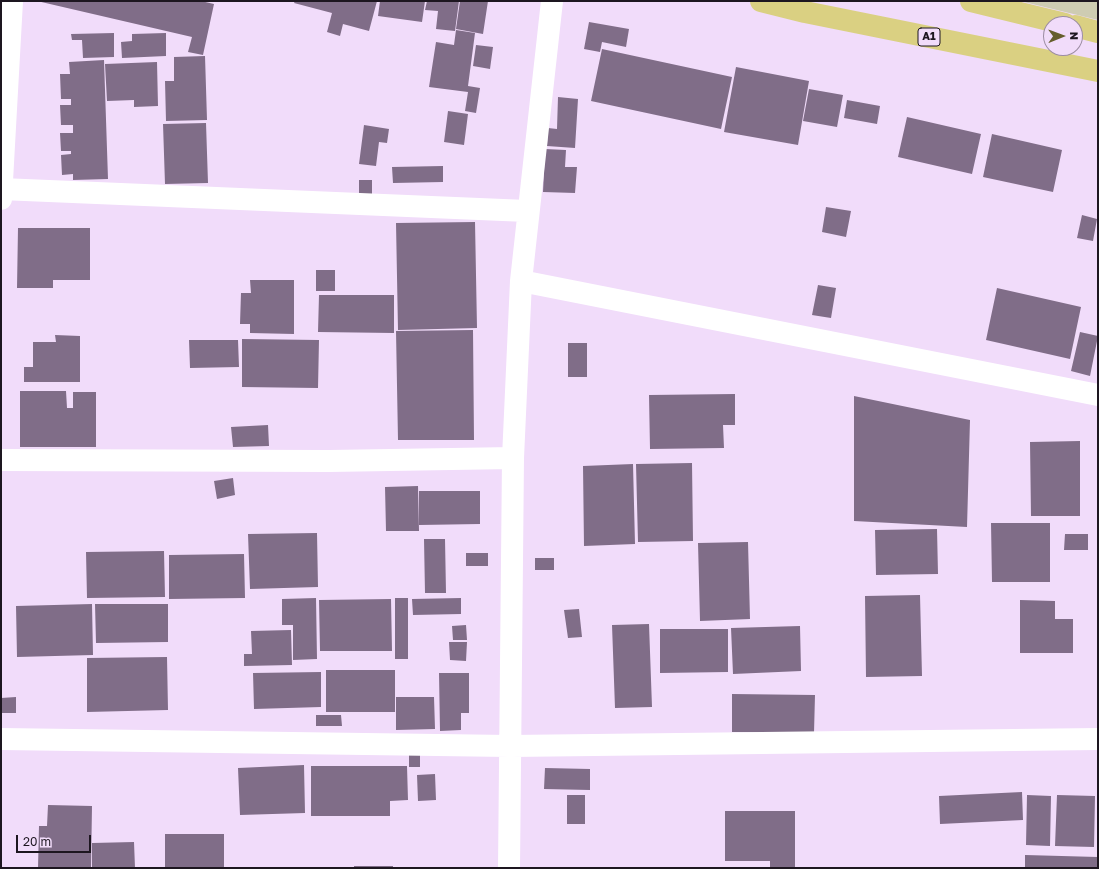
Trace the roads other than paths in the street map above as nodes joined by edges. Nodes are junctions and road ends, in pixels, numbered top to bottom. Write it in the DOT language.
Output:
graph roads {
  1 [pos="12,1"];
  2 [pos="552,1"];
  3 [pos="761,1"];
  4 [pos="971,1"];
  5 [pos="1043,19"];
  6 [pos="1083,28"];
  7 [pos="1098,32"];
  8 [pos="1098,71"];
  9 [pos="1,192"];
  10 [pos="527,211"];
  11 [pos="521,281"];
  12 [pos="1098,396"];
  13 [pos="512,458"];
  14 [pos="1,460"];
  15 [pos="1098,738"];
  16 [pos="1,739"];
  17 [pos="510,746"];
  18 [pos="509,868"];
  1 -- 9 [label="street"];
  2 -- 10 [label="street"];
  3 -- 8 [label="main road, A1"];
  4 -- 5 [label="main road"];
  6 -- 7 [label="main road"];
  9 -- 10 [label="street"];
  10 -- 11 [label="street"];
  11 -- 12 [label="street"];
  11 -- 13 [label="street"];
  13 -- 14 [label="street"];
  13 -- 17 [label="street"];
  15 -- 17 [label="street"];
  16 -- 17 [label="street"];
  17 -- 18 [label="street"];
}
